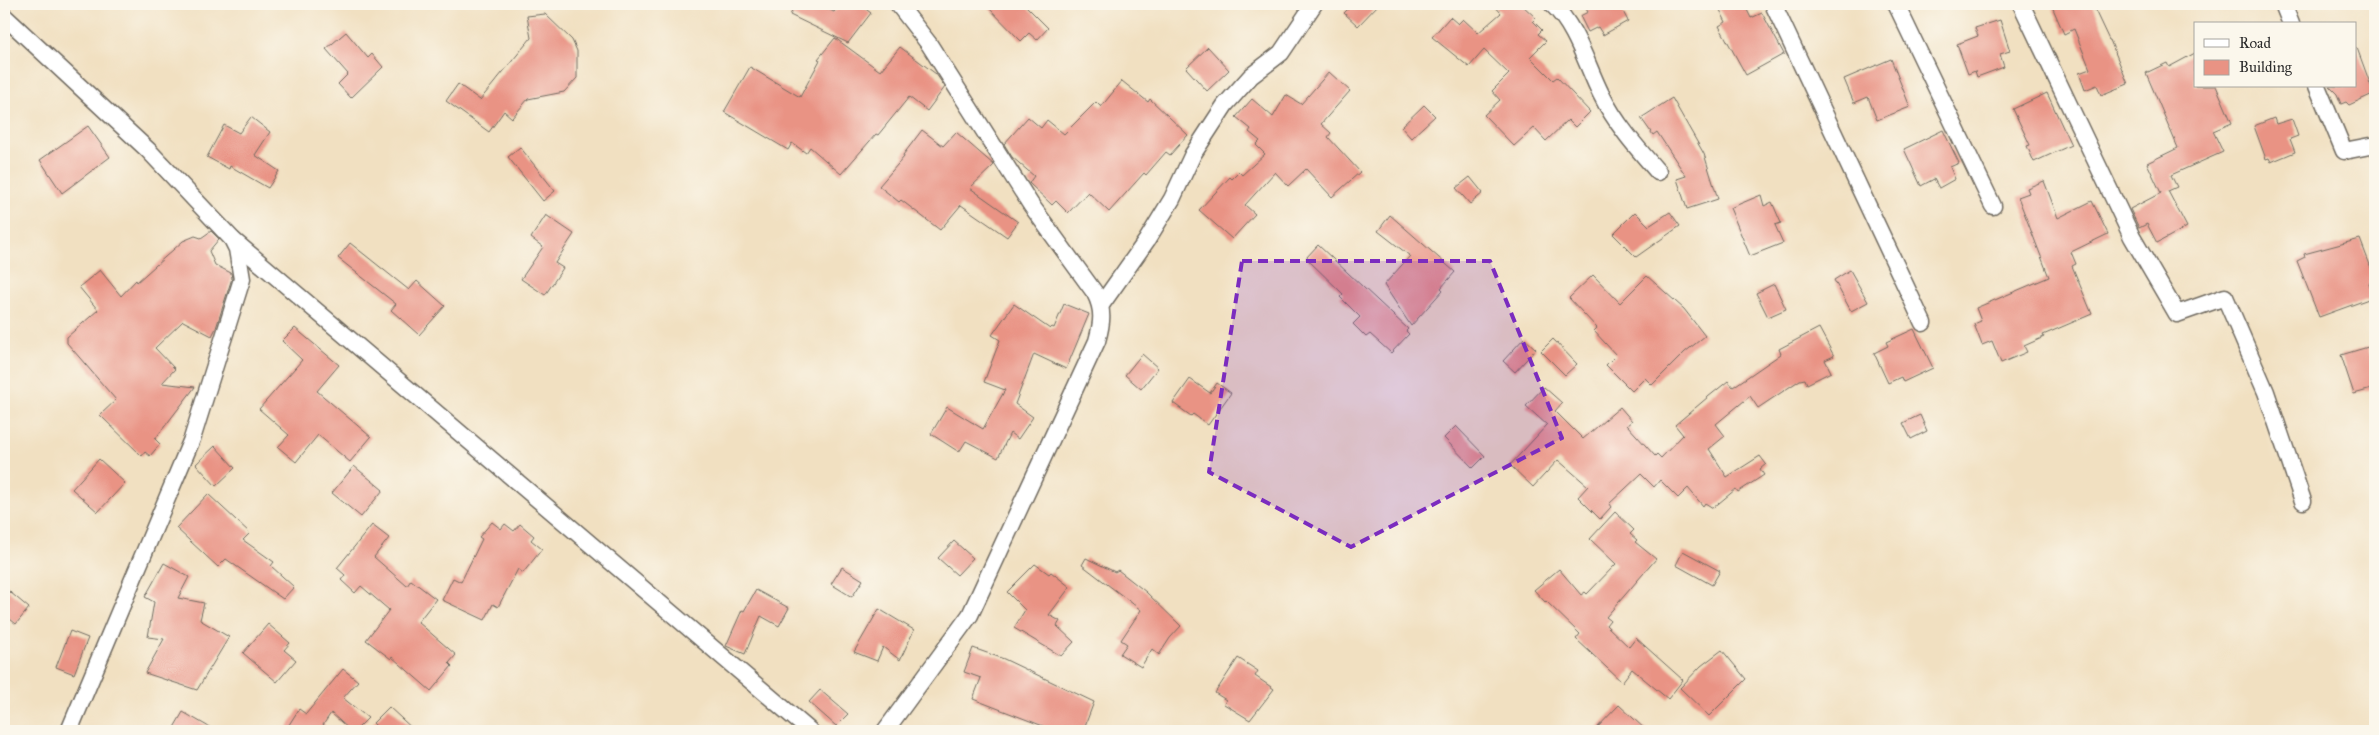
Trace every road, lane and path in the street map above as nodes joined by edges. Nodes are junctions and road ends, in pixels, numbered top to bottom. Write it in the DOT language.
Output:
graph roads {
  1 [pos="898,4"];
  2 [pos="1314,4"];
  3 [pos="1552,4"];
  4 [pos="1773,4"];
  5 [pos="1896,4"];
  6 [pos="2022,4"];
  7 [pos="2283,4"];
  8 [pos="4,16"];
  9 [pos="2290,22"];
  10 [pos="2318,88"];
  11 [pos="2375,145"];
  12 [pos="1658,172"];
  13 [pos="1993,206"];
  14 [pos="232,239"];
  15 [pos="1101,305"];
  16 [pos="1923,323"];
  17 [pos="2303,501"];
  18 [pos="69,731"];
  19 [pos="810,731"];
  20 [pos="885,731"];
  1 -- 15 [label="street"];
  2 -- 15 [label="street"];
  3 -- 12 [label="street"];
  4 -- 16 [label="street"];
  5 -- 13 [label="street"];
  6 -- 17 [label="street"];
  7 -- 9 [label="street"];
  8 -- 14 [label="street"];
  10 -- 11 [label="street"];
  14 -- 18 [label="street"];
  14 -- 19 [label="street"];
  15 -- 20 [label="street"];
}
